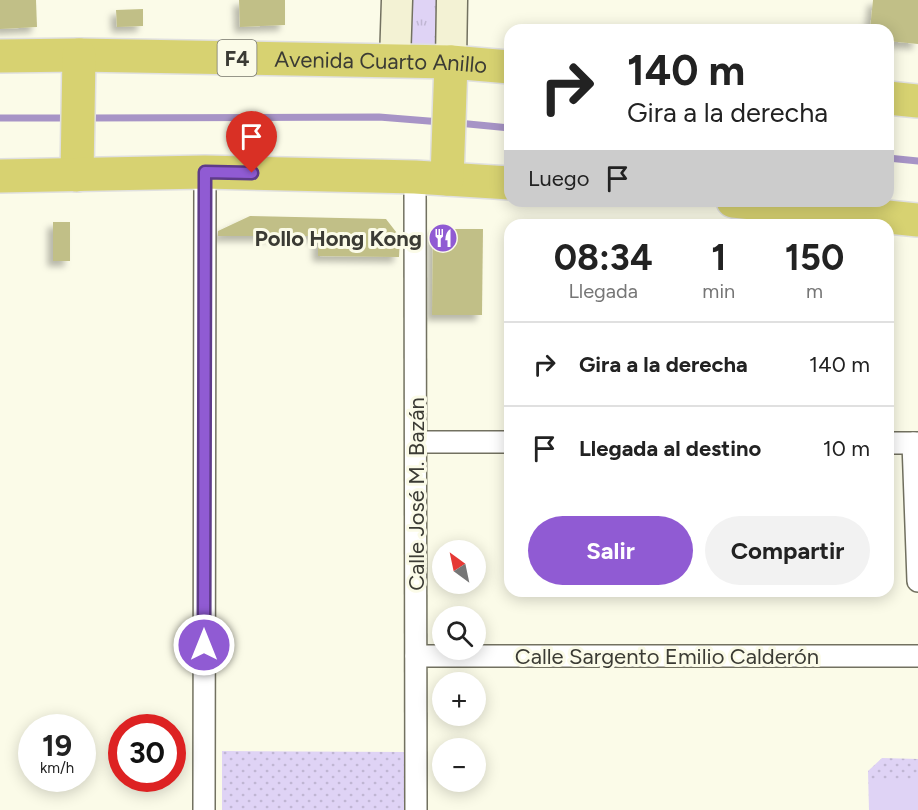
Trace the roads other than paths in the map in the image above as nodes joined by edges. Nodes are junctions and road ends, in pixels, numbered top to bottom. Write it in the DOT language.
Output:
graph roads {
  1 [pos="397,0"];
  2 [pos="452,0"];
  3 [pos="0,56"];
  4 [pos="395,61"];
  5 [pos="79,65"];
  6 [pos="504,68"];
  7 [pos="451,75"];
  8 [pos="894,99"];
  9 [pos="918,101"];
  10 [pos="78,165"];
  11 [pos="437,171"];
  12 [pos="205,172"];
  13 [pos="0,176"];
  14 [pos="504,182"];
  15 [pos="791,207"];
  16 [pos="918,220"];
  17 [pos="416,442"];
  18 [pos="504,442"];
  19 [pos="894,443"];
  20 [pos="915,443"];
  21 [pos="918,581"];
  22 [pos="416,656"];
  23 [pos="918,656"];
  24 [pos="204,810"];
  25 [pos="416,810"];
  1 -- 4 [label="street"];
  2 -- 7 [label="street"];
  3 -- 5 [label="highway, Avenida Cuarto Anillo / F4"];
  4 -- 5 [label="highway, Avenida Cuarto Anillo / F4"];
  4 -- 7 [label="highway, Avenida Cuarto Anillo / F4"];
  5 -- 10 [label="highway"];
  6 -- 7 [label="highway, Avenida Cuarto Anillo / F4"];
  7 -- 11 [label="highway"];
  8 -- 9 [label="highway"];
  10 -- 12 [label="highway"];
  10 -- 13 [label="highway"];
  11 -- 12 [label="highway"];
  11 -- 14 [label="highway"];
  11 -- 17 [label="street, Calle José M. Bazán"];
  12 -- 24 [label="street"];
  15 -- 16 [label="highway"];
  17 -- 18 [label="street"];
  17 -- 22 [label="street, Calle José M. Bazán"];
  19 -- 20 [label="street"];
  20 -- 21 [label="street"];
  22 -- 23 [label="street, Calle Sargento Emilio Calderón"];
  22 -- 25 [label="street, Calle José M. Bazán"];
}
